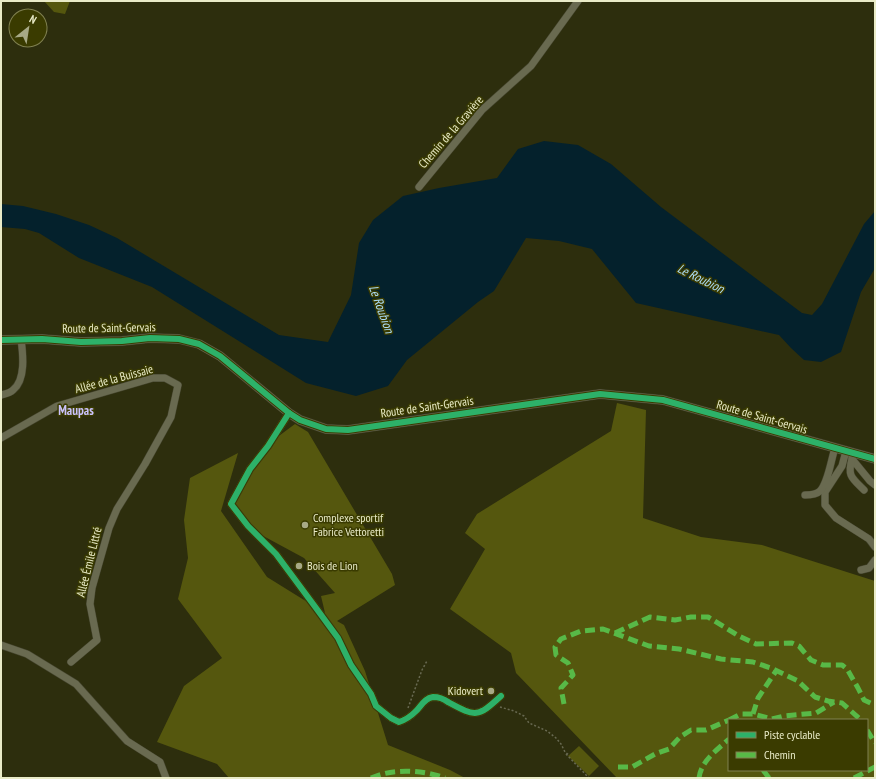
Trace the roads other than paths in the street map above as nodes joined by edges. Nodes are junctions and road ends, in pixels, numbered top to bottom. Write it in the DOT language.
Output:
graph roads {
  1 [pos="578,1"];
  2 [pos="418,187"];
  3 [pos="22,339"];
  4 [pos="1,340"];
  5 [pos="1,396"];
  6 [pos="289,412"];
  7 [pos="1,438"];
  8 [pos="835,448"];
  9 [pos="850,454"];
  10 [pos="875,459"];
  11 [pos="145,464"];
  12 [pos="875,485"];
  13 [pos="864,490"];
  14 [pos="805,495"];
  15 [pos="875,547"];
  16 [pos="875,560"];
  17 [pos="861,570"];
  18 [pos="1,645"];
  19 [pos="71,662"];
  20 [pos="501,696"];
  21 [pos="166,778"];
  1 -- 2 [label="street, Chemin de la Gravière"];
  3 -- 4 [label="street, Route de Saint-Gervais"];
  3 -- 5 [label="street"];
  3 -- 6 [label="street, Route de Saint-Gervais"];
  6 -- 8 [label="street, Route de Saint-Gervais"];
  6 -- 20 [label="street"];
  7 -- 11 [label="street, Allée de la Buissaie"];
  8 -- 9 [label="street, Route de Saint-Gervais"];
  8 -- 14 [label="street"];
  9 -- 10 [label="street, Route de Saint-Gervais"];
  9 -- 12 [label="street"];
  9 -- 13 [label="street"];
  9 -- 15 [label="street"];
  11 -- 19 [label="street, Allée Émile Littré"];
  16 -- 17 [label="street"];
  18 -- 21 [label="street"];
}
